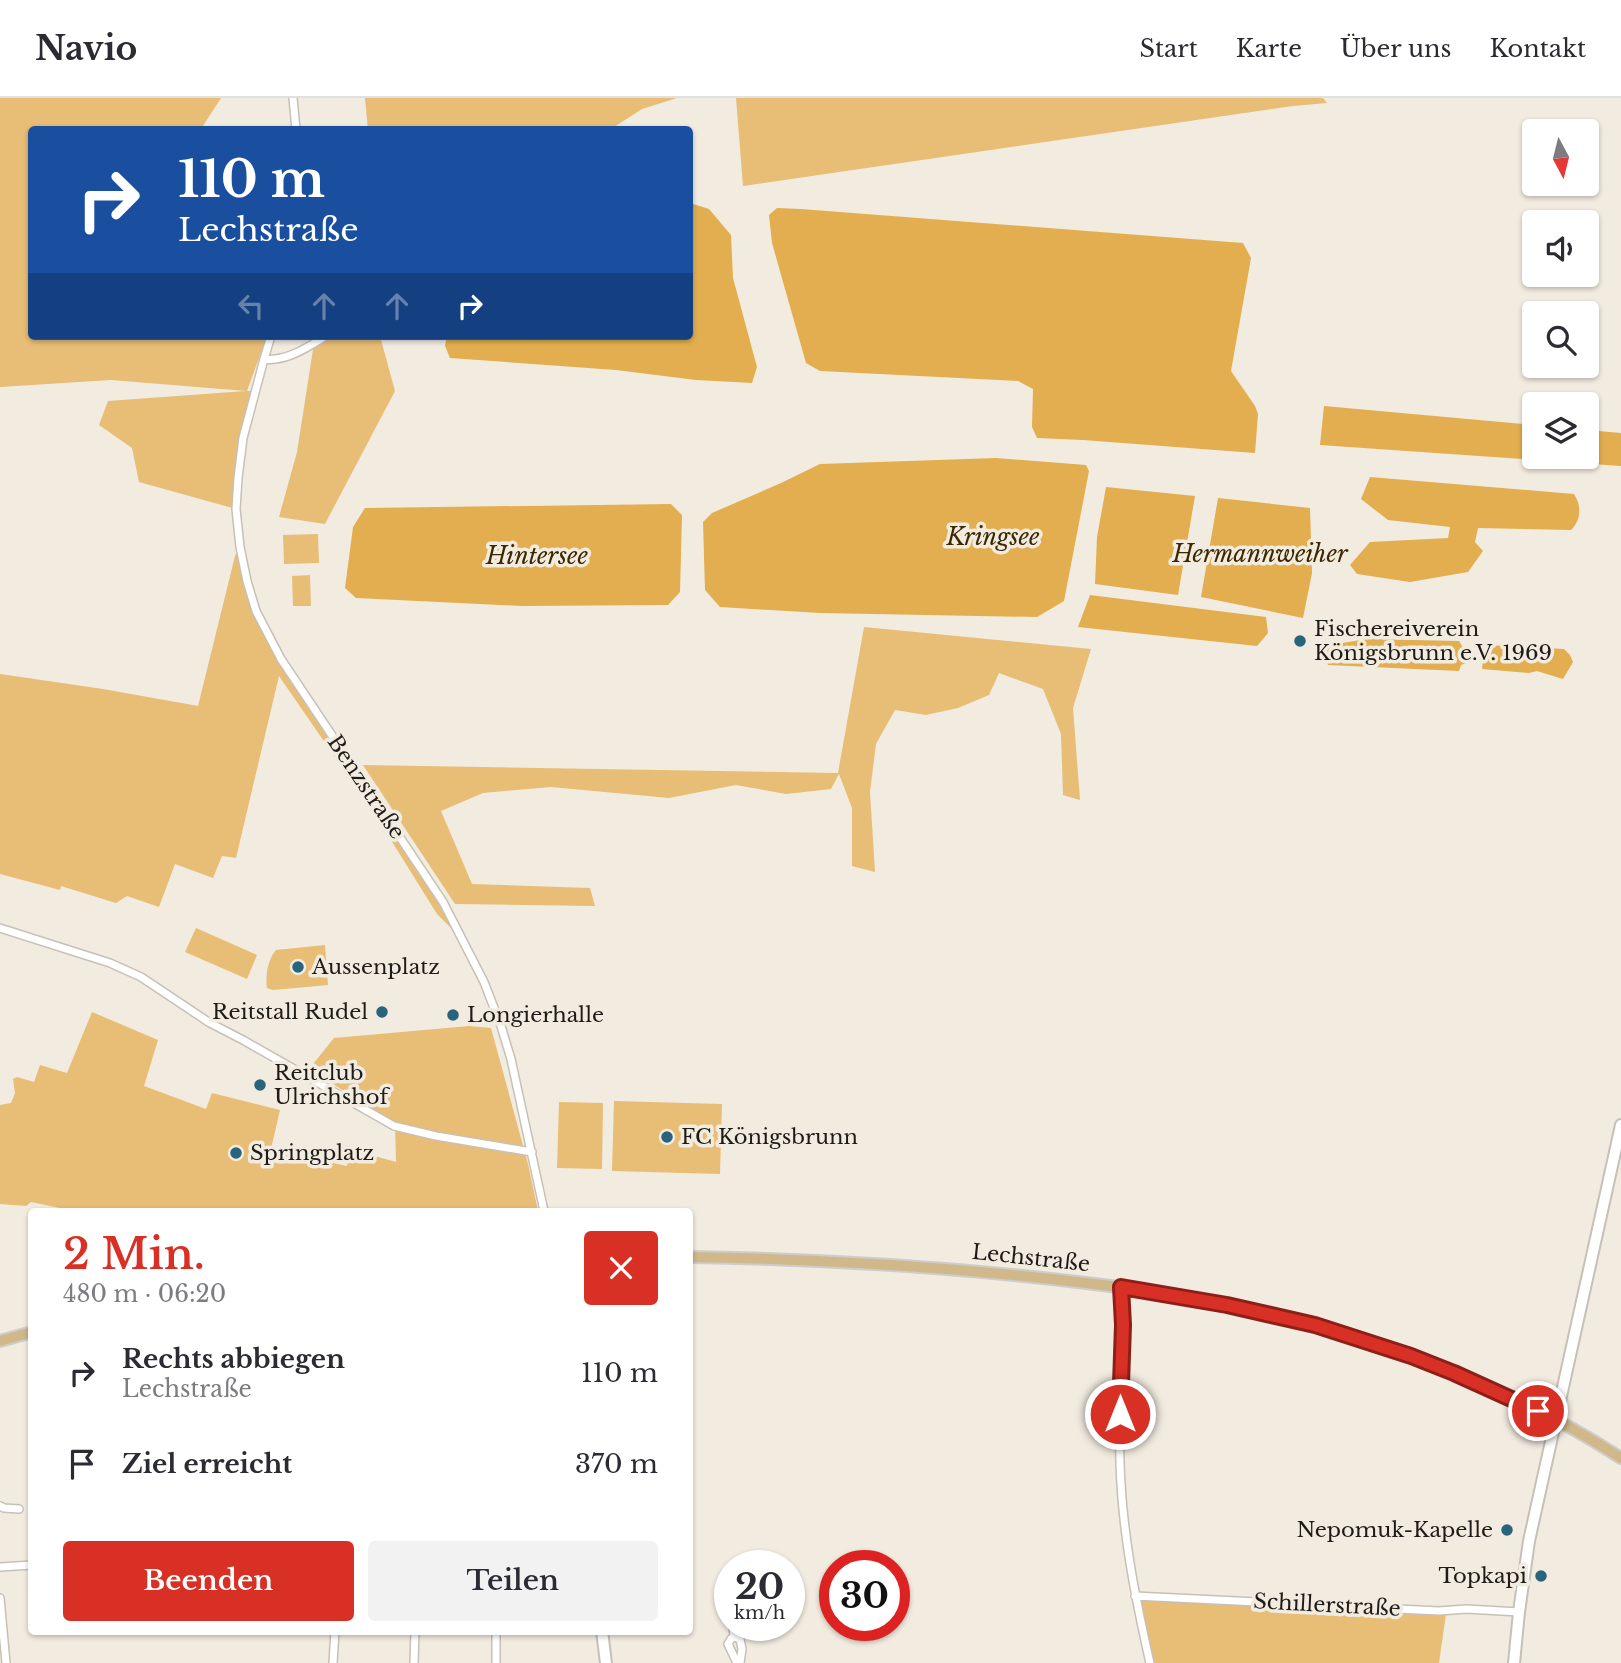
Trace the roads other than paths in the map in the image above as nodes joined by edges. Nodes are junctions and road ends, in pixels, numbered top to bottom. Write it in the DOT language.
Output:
graph roads {
  1 [pos="293,98"];
  2 [pos="296,126"];
  3 [pos="270,340"];
  4 [pos="319,340"];
  5 [pos="264,359"];
  6 [pos="0,928"];
  7 [pos="1621,1125"];
  8 [pos="532,1152"];
  9 [pos="543,1208"];
  10 [pos="693,1257"];
  11 [pos="1121,1287"];
  12 [pos="28,1333"];
  13 [pos="0,1341"];
  14 [pos="1556,1421"];
  15 [pos="1621,1458"];
  16 [pos="0,1506"];
  17 [pos="19,1509"];
  18 [pos="28,1565"];
  19 [pos="0,1567"];
  20 [pos="1135,1596"];
  21 [pos="0,1598"];
  22 [pos="1519,1612"];
  23 [pos="335,1635"];
  24 [pos="415,1635"];
  25 [pos="496,1635"];
  26 [pos="602,1635"];
  27 [pos="730,1641"];
  28 [pos="741,1641"];
  29 [pos="6,1663"];
  30 [pos="333,1663"];
  31 [pos="414,1663"];
  32 [pos="496,1663"];
  33 [pos="606,1663"];
  34 [pos="739,1663"];
  35 [pos="1150,1663"];
  36 [pos="1514,1663"];
  1 -- 2 [label="street"];
  3 -- 5 [label="street, Benzstraße"];
  4 -- 5 [label="street"];
  5 -- 8 [label="street, Benzstraße"];
  6 -- 8 [label="street"];
  7 -- 14 [label="street"];
  8 -- 9 [label="street, Benzstraße"];
  10 -- 11 [label="main road, Lechstraße"];
  11 -- 14 [label="main road, Lechstraße"];
  11 -- 20 [label="street"];
  12 -- 13 [label="main road"];
  14 -- 15 [label="main road, Lechstraße"];
  14 -- 22 [label="street"];
  16 -- 17 [label="street"];
  18 -- 19 [label="street"];
  20 -- 22 [label="street, Schillerstraße"];
  20 -- 35 [label="street"];
  21 -- 29 [label="street"];
  22 -- 36 [label="street"];
  23 -- 30 [label="street"];
  24 -- 31 [label="street"];
  25 -- 32 [label="street"];
  26 -- 33 [label="street"];
  27 -- 34 [label="street"];
  28 -- 34 [label="street"];
}
